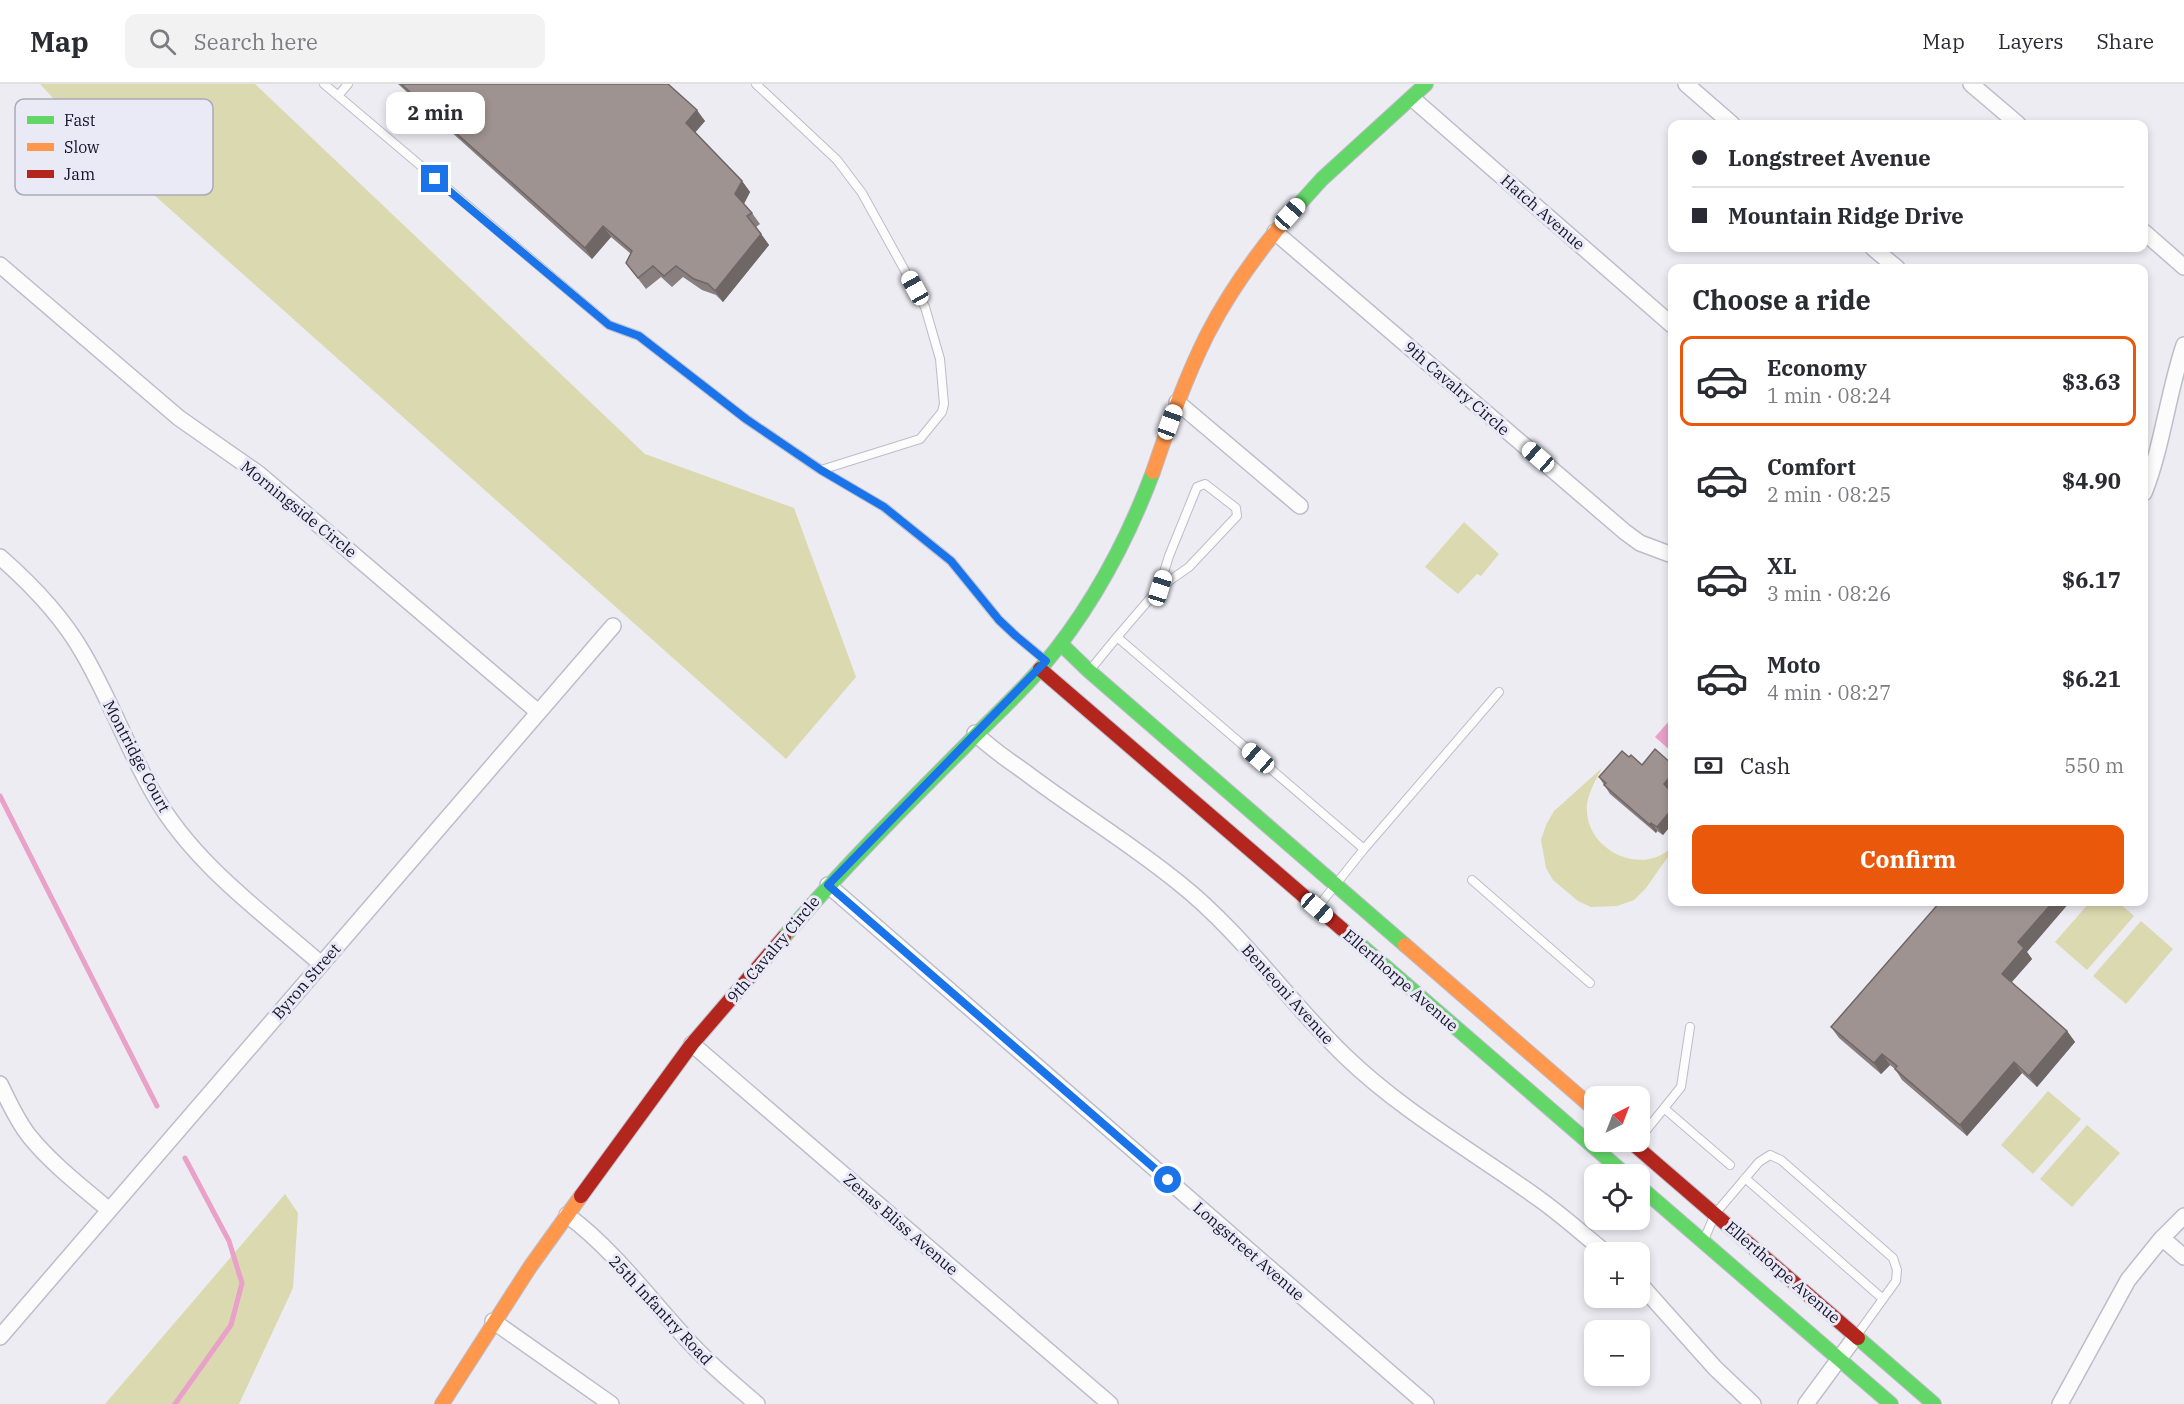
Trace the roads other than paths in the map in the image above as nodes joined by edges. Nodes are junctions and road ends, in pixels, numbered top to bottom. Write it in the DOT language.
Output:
graph roads {
  1 [pos="324,84"];
  2 [pos="348,84"];
  3 [pos="756,84"];
  4 [pos="1426,84"];
  5 [pos="1686,84"];
  6 [pos="1971,84"];
  7 [pos="338,96"];
  8 [pos="1413,99"];
  9 [pos="1727,120"];
  10 [pos="2013,120"];
  11 [pos="1275,232"];
  12 [pos="2148,236"];
  13 [pos="1878,252"];
  14 [pos="1892,264"];
  15 [pos="0,265"];
  16 [pos="2184,267"];
  17 [pos="1668,322"];
  18 [pos="2184,345"];
  19 [pos="1177,402"];
  20 [pos="2149,453"];
  21 [pos="821,470"];
  22 [pos="2148,482"];
  23 [pos="1300,506"];
  24 [pos="1668,554"];
  25 [pos="0,556"];
  26 [pos="1160,588"];
  27 [pos="613,626"];
  28 [pos="1117,637"];
  29 [pos="1061,644"];
  30 [pos="1043,665"];
  31 [pos="1089,671"];
  32 [pos="1499,692"];
  33 [pos="538,712"];
  34 [pos="975,733"];
  35 [pos="1364,849"];
  36 [pos="1472,880"];
  37 [pos="828,885"];
  38 [pos="1335,885"];
  39 [pos="1317,908"];
  40 [pos="321,964"];
  41 [pos="1590,983"];
  42 [pos="1690,1027"];
  43 [pos="692,1044"];
  44 [pos="0,1084"];
  45 [pos="1584,1100"];
  46 [pos="1665,1108"];
  47 [pos="1650,1124"];
  48 [pos="1647,1152"];
  49 [pos="1613,1164"];
  50 [pos="1730,1165"];
  51 [pos="1745,1178"];
  52 [pos="1650,1196"];
  53 [pos="109,1210"];
  54 [pos="1715,1214"];
  55 [pos="567,1215"];
  56 [pos="2184,1216"];
  57 [pos="2162,1238"];
  58 [pos="1593,1242"];
  59 [pos="1704,1242"];
  60 [pos="2184,1257"];
  61 [pos="1650,1295"];
  62 [pos="1883,1299"];
  63 [pos="493,1321"];
  64 [pos="1856,1336"];
  65 [pos="0,1337"];
  66 [pos="1839,1360"];
  67 [pos="442,1404"];
  68 [pos="611,1404"];
  69 [pos="757,1404"];
  70 [pos="1110,1404"];
  71 [pos="1426,1404"];
  72 [pos="1753,1404"];
  73 [pos="1806,1404"];
  74 [pos="1891,1404"];
  75 [pos="1934,1404"];
  76 [pos="2060,1404"];
  1 -- 7 [label="lane"];
  2 -- 7 [label="lane"];
  3 -- 21 [label="lane"];
  4 -- 8 [label="street, 9th Cavalry Circle"];
  5 -- 9 [label="street"];
  6 -- 10 [label="street"];
  7 -- 21 [label="lane"];
  8 -- 11 [label="street, 9th Cavalry Circle"];
  8 -- 17 [label="street, Hatch Avenue"];
  11 -- 19 [label="street, 9th Cavalry Circle"];
  11 -- 24 [label="street, 9th Cavalry Circle"];
  12 -- 16 [label="street"];
  13 -- 14 [label="street"];
  15 -- 33 [label="street, Morningside Circle"];
  18 -- 20 [label="street"];
  19 -- 23 [label="street"];
  19 -- 29 [label="street, 9th Cavalry Circle"];
  20 -- 22 [label="street"];
  21 -- 30 [label="lane"];
  25 -- 40 [label="street, Montridge Court"];
  26 -- 26 [label="lane"];
  26 -- 28 [label="lane"];
  27 -- 33 [label="street, Byron Street"];
  28 -- 31 [label="lane"];
  28 -- 35 [label="lane"];
  29 -- 30 [label="street, 9th Cavalry Circle"];
  29 -- 31 [label="street, Ellerthorpe Avenue"];
  30 -- 34 [label="street, 9th Cavalry Circle"];
  30 -- 39 [label="street, Ellerthorpe Avenue"];
  31 -- 38 [label="street, Ellerthorpe Avenue"];
  32 -- 35 [label="lane"];
  33 -- 40 [label="street, Byron Street"];
  34 -- 37 [label="street, 9th Cavalry Circle"];
  34 -- 58 [label="street, Benteoni Avenue"];
  35 -- 38 [label="lane"];
  36 -- 41 [label="lane"];
  37 -- 43 [label="street, 9th Cavalry Circle"];
  37 -- 71 [label="street, Longstreet Avenue"];
  38 -- 39 [label="lane"];
  38 -- 45 [label="street, Ellerthorpe Avenue"];
  39 -- 49 [label="street, Ellerthorpe Avenue"];
  40 -- 53 [label="street, Byron Street"];
  42 -- 46 [label="lane"];
  43 -- 55 [label="street, 9th Cavalry Circle"];
  43 -- 70 [label="street, Zenas Bliss Avenue"];
  44 -- 53 [label="street"];
  46 -- 47 [label="lane"];
  46 -- 50 [label="lane"];
  48 -- 54 [label="street, Ellerthorpe Avenue"];
  51 -- 54 [label="lane"];
  51 -- 62 [label="lane"];
  51 -- 62 [label="lane"];
  52 -- 59 [label="street, Ellerthorpe Avenue"];
  53 -- 65 [label="street, Byron Street"];
  54 -- 59 [label="lane"];
  54 -- 64 [label="street, Ellerthorpe Avenue"];
  55 -- 63 [label="street, 9th Cavalry Circle"];
  55 -- 69 [label="street, 25th Infantry Road"];
  56 -- 57 [label="street"];
  57 -- 60 [label="street"];
  57 -- 76 [label="street"];
  59 -- 66 [label="street, Ellerthorpe Avenue"];
  61 -- 72 [label="street"];
  62 -- 64 [label="lane"];
  63 -- 67 [label="street, 9th Cavalry Circle"];
  63 -- 68 [label="street"];
  64 -- 66 [label="street"];
  64 -- 75 [label="street, Ellerthorpe Avenue"];
  66 -- 73 [label="street"];
  66 -- 74 [label="street, Ellerthorpe Avenue"];
}
